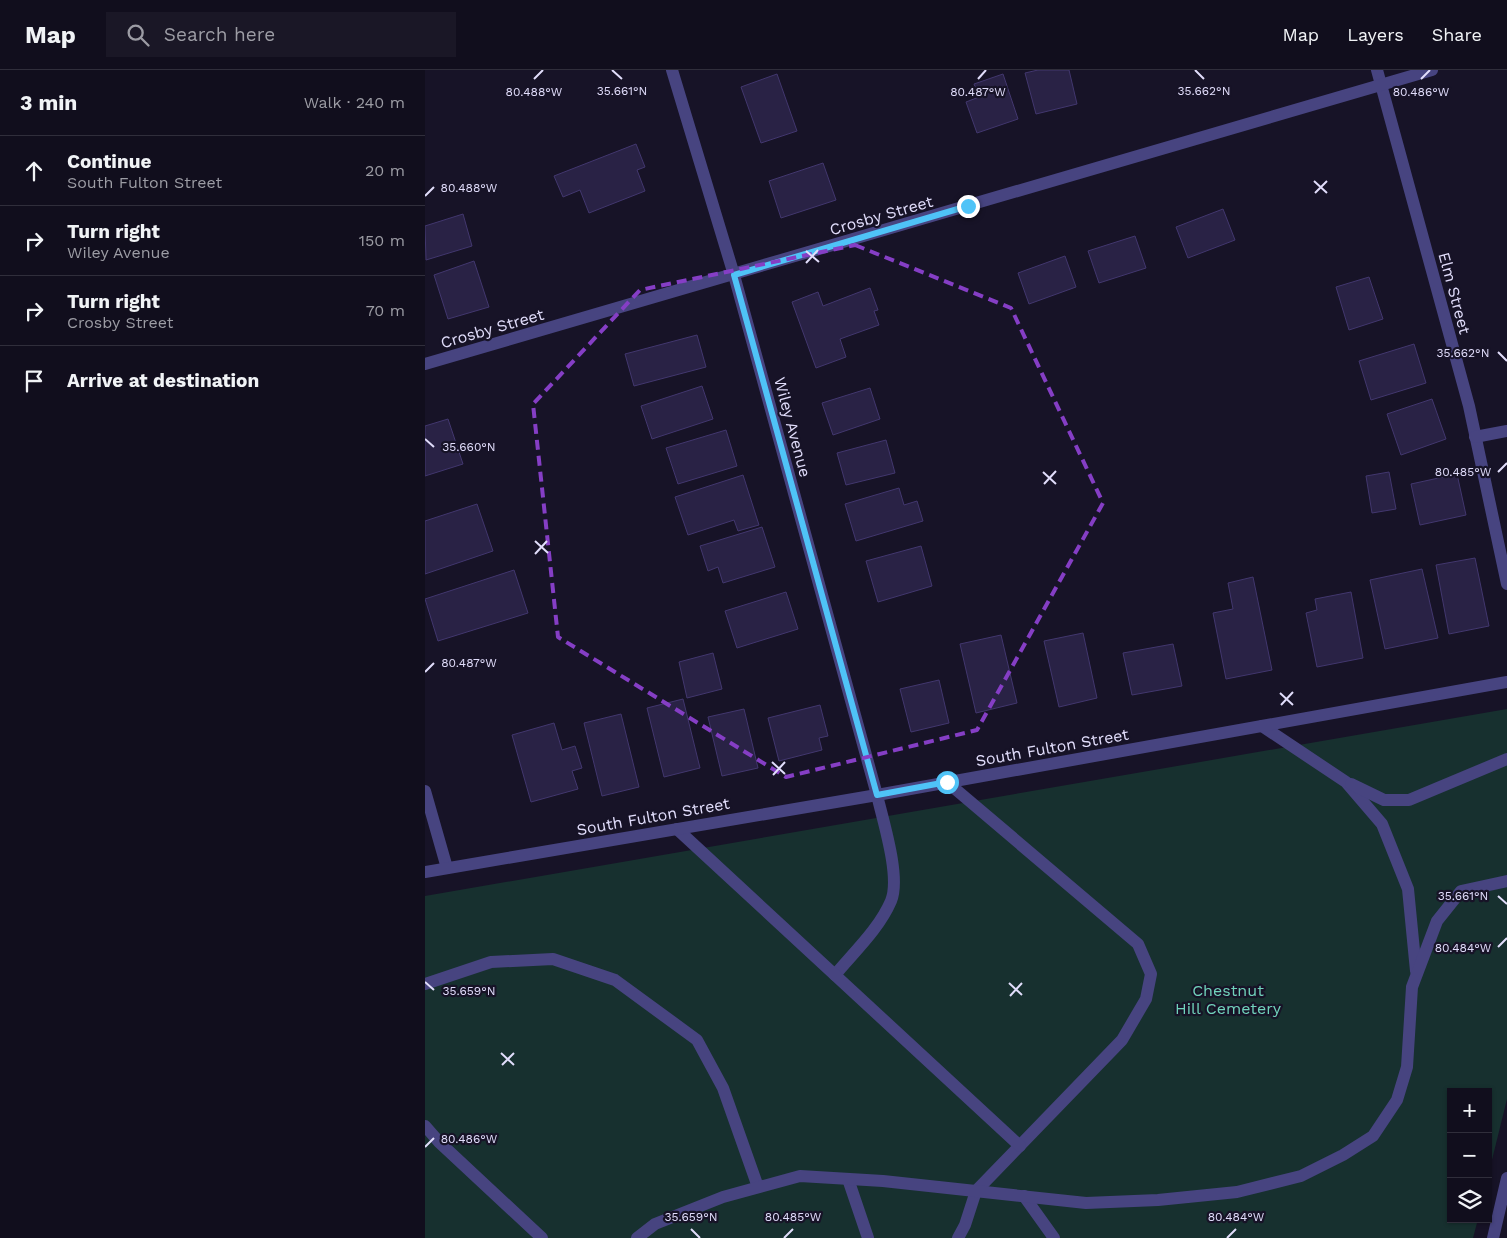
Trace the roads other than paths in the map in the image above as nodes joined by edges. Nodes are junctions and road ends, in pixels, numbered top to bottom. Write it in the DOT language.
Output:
graph roads {
  1 [pos="672,70"];
  2 [pos="1377,70"];
  3 [pos="1431,70"];
  4 [pos="1381,86"];
  5 [pos="734,275"];
  6 [pos="425,364"];
  7 [pos="1507,431"];
  8 [pos="1475,437"];
  9 [pos="1507,584"];
  10 [pos="1507,682"];
  11 [pos="1262,726"];
  12 [pos="1507,759"];
  13 [pos="947,782"];
  14 [pos="1347,782"];
  15 [pos="425,791"];
  16 [pos="877,795"];
  17 [pos="677,829"];
  18 [pos="447,868"];
  19 [pos="426,870"];
  20 [pos="1507,881"];
  21 [pos="1417,974"];
  22 [pos="835,975"];
  23 [pos="425,984"];
  24 [pos="425,1126"];
  25 [pos="1020,1146"];
  26 [pos="1507,1178"];
  27 [pos="848,1179"];
  28 [pos="759,1187"];
  29 [pos="976,1191"];
  30 [pos="1024,1196"];
  31 [pos="542,1238"];
  32 [pos="637,1238"];
  33 [pos="868,1238"];
  34 [pos="958,1238"];
  35 [pos="1054,1238"];
  36 [pos="1493,1238"];
  1 -- 5 [label="street, Wiley Avenue"];
  2 -- 4 [label="street, Elm Street"];
  3 -- 4 [label="street, Crosby Street"];
  4 -- 5 [label="street, Crosby Street"];
  4 -- 8 [label="street, Elm Street"];
  5 -- 6 [label="street, Crosby Street"];
  5 -- 16 [label="street, Wiley Avenue"];
  7 -- 8 [label="street"];
  8 -- 9 [label="street, Elm Street"];
  10 -- 11 [label="street, South Fulton Street"];
  11 -- 13 [label="street, South Fulton Street"];
  11 -- 14 [label="street"];
  12 -- 14 [label="street"];
  13 -- 16 [label="street, South Fulton Street"];
  13 -- 25 [label="street"];
  14 -- 21 [label="street"];
  15 -- 18 [label="street"];
  16 -- 17 [label="street, South Fulton Street"];
  16 -- 22 [label="street, Wiley Avenue"];
  17 -- 18 [label="street, South Fulton Street"];
  17 -- 22 [label="street"];
  18 -- 19 [label="street, South Fulton Street"];
  20 -- 21 [label="street"];
  21 -- 30 [label="street"];
  22 -- 25 [label="street"];
  23 -- 28 [label="street"];
  24 -- 31 [label="street"];
  25 -- 29 [label="street"];
  26 -- 36 [label="street"];
  27 -- 28 [label="street"];
  27 -- 29 [label="street"];
  27 -- 33 [label="street"];
  28 -- 32 [label="street"];
  29 -- 30 [label="street"];
  29 -- 34 [label="street"];
  30 -- 35 [label="street"];
}
